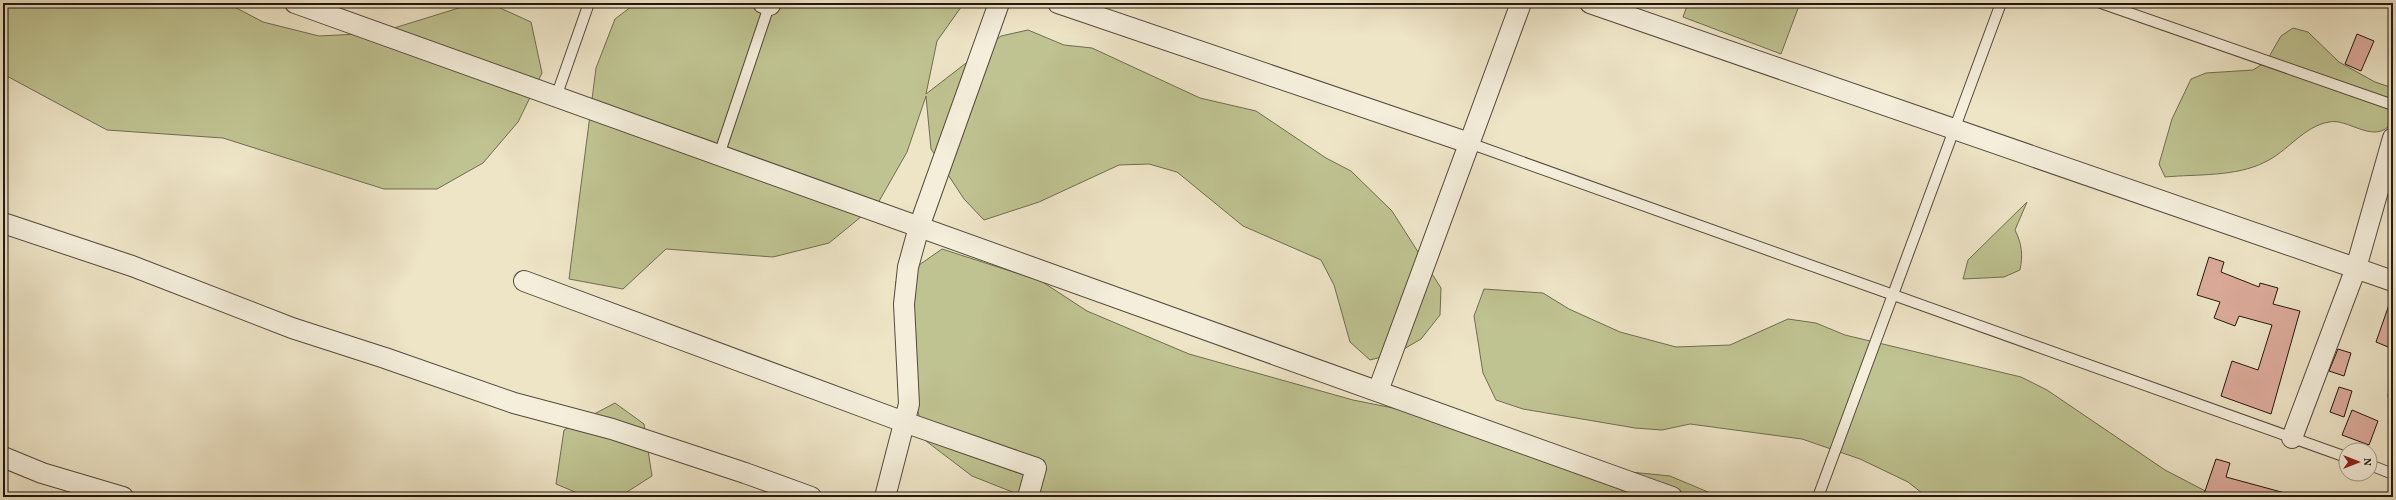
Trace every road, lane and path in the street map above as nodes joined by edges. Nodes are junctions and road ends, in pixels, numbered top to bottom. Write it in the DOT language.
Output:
graph roads {
  1 [pos="295,3"];
  2 [pos="589,3"];
  3 [pos="999,3"];
  4 [pos="1058,3"];
  5 [pos="1521,3"];
  6 [pos="1590,3"];
  7 [pos="2001,3"];
  8 [pos="2102,3"];
  9 [pos="768,4"];
  10 [pos="556,97"];
  11 [pos="2393,105"];
  12 [pos="1954,129"];
  13 [pos="2393,138"];
  14 [pos="1469,143"];
  15 [pos="719,155"];
  16 [pos="3,223"];
  17 [pos="919,227"];
  18 [pos="2356,268"];
  19 [pos="524,281"];
  20 [pos="2393,281"];
  21 [pos="1893,294"];
  22 [pos="1378,392"];
  23 [pos="904,422"];
  24 [pos="2292,438"];
  25 [pos="2338,454"];
  26 [pos="3,457"];
  27 [pos="2378,468"];
  28 [pos="2393,474"];
  29 [pos="123,497"];
  30 [pos="811,497"];
  31 [pos="885,497"];
  32 [pos="1028,497"];
  33 [pos="1672,497"];
  34 [pos="1818,497"];
  1 -- 10 [label="street"];
  2 -- 10 [label="lane"];
  3 -- 17 [label="street"];
  4 -- 14 [label="street"];
  5 -- 14 [label="street"];
  6 -- 12 [label="street"];
  7 -- 12 [label="lane"];
  8 -- 11 [label="lane"];
  9 -- 15 [label="lane"];
  10 -- 15 [label="street"];
  12 -- 18 [label="street"];
  12 -- 21 [label="lane"];
  13 -- 18 [label="street"];
  14 -- 21 [label="lane"];
  14 -- 22 [label="street"];
  15 -- 17 [label="street"];
  16 -- 30 [label="street"];
  17 -- 22 [label="street"];
  17 -- 23 [label="street"];
  18 -- 20 [label="street"];
  18 -- 24 [label="street"];
  19 -- 23 [label="street"];
  21 -- 24 [label="lane"];
  21 -- 34 [label="lane"];
  22 -- 33 [label="street"];
  23 -- 31 [label="street"];
  23 -- 32 [label="street"];
  24 -- 25 [label="lane"];
  26 -- 29 [label="street"];
  27 -- 28 [label="lane"];
}
